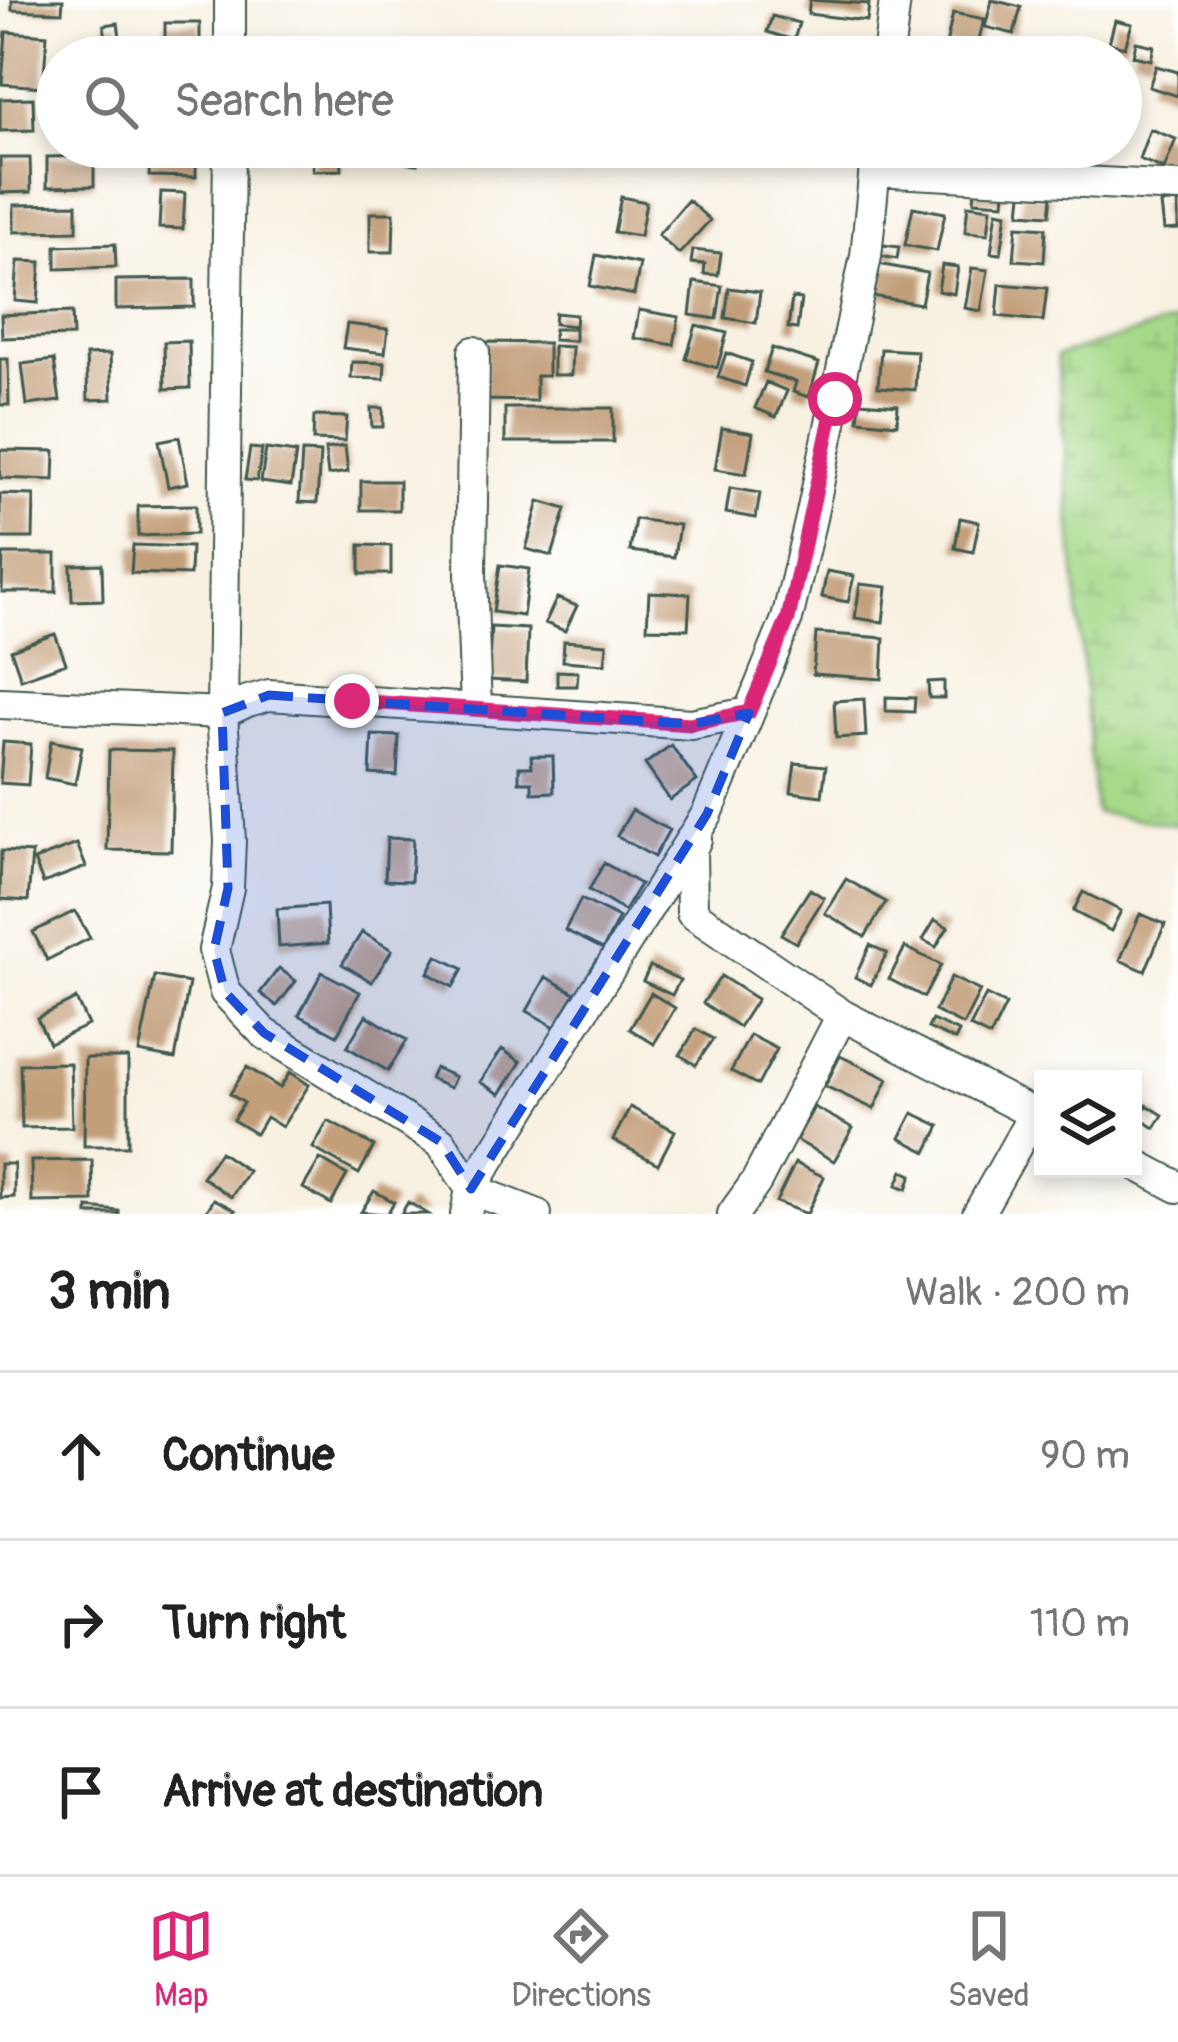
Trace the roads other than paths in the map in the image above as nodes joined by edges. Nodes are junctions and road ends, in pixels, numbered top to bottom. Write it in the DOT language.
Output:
graph roads {
  1 [pos="230,0"];
  2 [pos="895,0"];
  3 [pos="230,36"];
  4 [pos="891,36"];
  5 [pos="230,168"];
  6 [pos="875,168"];
  7 [pos="973,168"];
  8 [pos="1178,187"];
  9 [pos="474,352"];
  10 [pos="0,703"];
  11 [pos="476,709"];
  12 [pos="749,712"];
  13 [pos="222,713"];
  14 [pos="707,814"];
  15 [pos="842,1015"];
  16 [pos="1034,1114"];
  17 [pos="1034,1123"];
  18 [pos="1142,1168"];
  19 [pos="1178,1187"];
  20 [pos="468,1201"];
  21 [pos="536,1214"];
  22 [pos="733,1214"];
  23 [pos="978,1214"];
  1 -- 3 [label="street"];
  2 -- 4 [label="street"];
  5 -- 13 [label="street"];
  6 -- 12 [label="street"];
  7 -- 8 [label="street"];
  9 -- 11 [label="street"];
  10 -- 13 [label="street"];
  11 -- 12 [label="street"];
  11 -- 13 [label="street"];
  12 -- 14 [label="street"];
  13 -- 20 [label="street"];
  14 -- 15 [label="street"];
  14 -- 20 [label="street"];
  15 -- 16 [label="street"];
  15 -- 22 [label="street"];
  17 -- 23 [label="street"];
  18 -- 19 [label="street"];
  20 -- 21 [label="street"];
}
